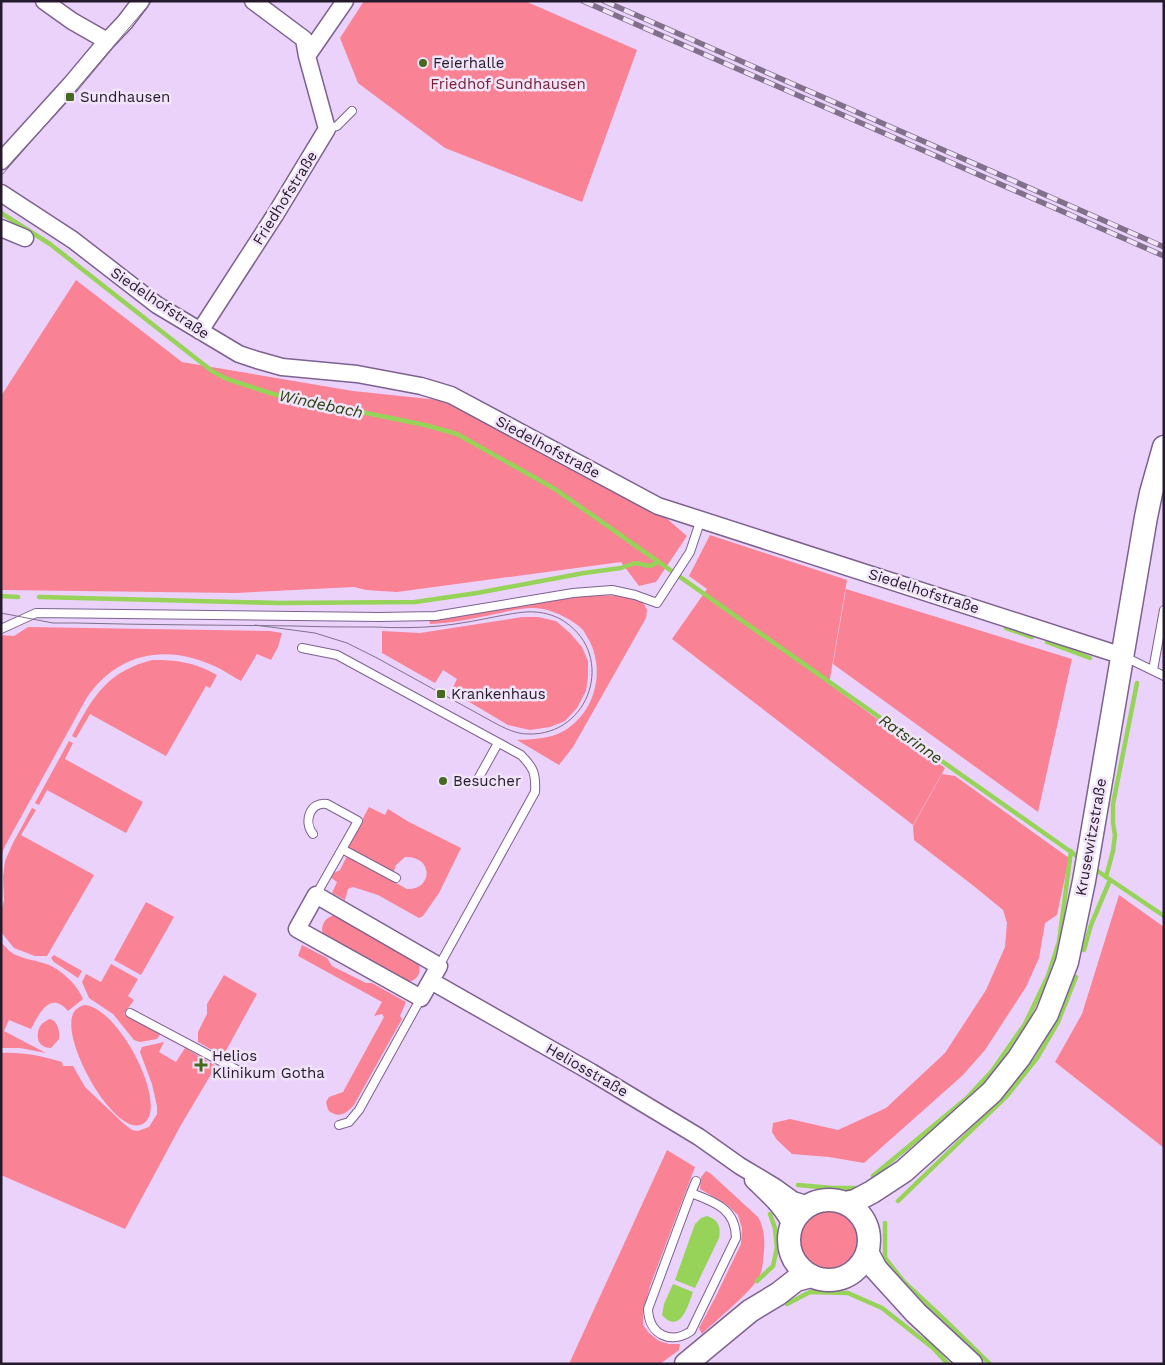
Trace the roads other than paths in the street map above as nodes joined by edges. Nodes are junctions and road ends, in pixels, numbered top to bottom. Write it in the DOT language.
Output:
graph roads {
  1 [pos="44,1"];
  2 [pos="141,1"];
  3 [pos="253,1"];
  4 [pos="346,1"];
  5 [pos="107,41"];
  6 [pos="307,56"];
  7 [pos="352,111"];
  8 [pos="328,129"];
  9 [pos="1,161"];
  10 [pos="1,193"];
  11 [pos="1,228"];
  12 [pos="25,238"];
  13 [pos="200,331"];
  14 [pos="1164,447"];
  15 [pos="701,519"];
  16 [pos="1164,610"];
  17 [pos="1,629"];
  18 [pos="302,648"];
  19 [pos="1123,656"];
  20 [pos="1153,670"];
  21 [pos="1164,676"];
  22 [pos="498,743"];
  23 [pos="478,779"];
  24 [pos="313,834"];
  25 [pos="342,849"];
  26 [pos="396,878"];
  27 [pos="316,895"];
  28 [pos="439,966"];
  29 [pos="431,981"];
  30 [pos="421,998"];
  31 [pos="130,1012"];
  32 [pos="241,1072"];
  33 [pos="339,1126"];
  34 [pos="740,1166"];
  35 [pos="904,1172"];
  36 [pos="696,1181"];
  37 [pos="691,1193"];
  38 [pos="845,1203"];
  39 [pos="809,1205"];
  40 [pos="791,1226"];
  41 [pos="868,1228"];
  42 [pos="867,1252"];
  43 [pos="792,1256"];
  44 [pos="811,1276"];
  45 [pos="848,1276"];
  46 [pos="750,1311"];
  47 [pos="916,1313"];
  48 [pos="686,1364"];
  49 [pos="970,1364"];
  1 -- 5 [label="street"];
  2 -- 5 [label="street"];
  3 -- 6 [label="street"];
  4 -- 6 [label="street"];
  5 -- 9 [label="street"];
  6 -- 8 [label="street"];
  7 -- 8 [label="lane"];
  8 -- 13 [label="street, Friedhofstraße"];
  10 -- 13 [label="street, Siedelhofstraße"];
  11 -- 12 [label="street"];
  13 -- 15 [label="street, Siedelhofstraße"];
  14 -- 19 [label="main road, Krusewitzstraße"];
  15 -- 17 [label="lane"];
  15 -- 19 [label="street, Siedelhofstraße"];
  16 -- 20 [label="lane"];
  18 -- 22 [label="lane"];
  19 -- 20 [label="lane"];
  19 -- 35 [label="main road, Krusewitzstraße"];
  20 -- 21 [label="lane"];
  22 -- 23 [label="lane"];
  22 -- 28 [label="lane"];
  24 -- 25 [label="lane"];
  25 -- 26 [label="lane"];
  25 -- 27 [label="lane"];
  27 -- 28 [label="street"];
  27 -- 30 [label="street"];
  28 -- 29 [label="street"];
  29 -- 30 [label="street"];
  29 -- 34 [label="street, Heliosstraße"];
  30 -- 33 [label="lane"];
  31 -- 32 [label="lane"];
  34 -- 39 [label="street"];
  34 -- 40 [label="street"];
  35 -- 38 [label="main road"];
  35 -- 41 [label="main road"];
  36 -- 37 [label="lane"];
  37 -- 37 [label="lane"];
  38 -- 39 [label="main road"];
  38 -- 41 [label="main road"];
  39 -- 40 [label="main road"];
  40 -- 43 [label="main road"];
  41 -- 42 [label="main road"];
  42 -- 45 [label="main road"];
  42 -- 47 [label="main road"];
  43 -- 44 [label="main road"];
  43 -- 46 [label="main road"];
  44 -- 45 [label="main road"];
  44 -- 46 [label="main road"];
  45 -- 47 [label="main road"];
  46 -- 48 [label="main road"];
  47 -- 49 [label="main road"];
}
